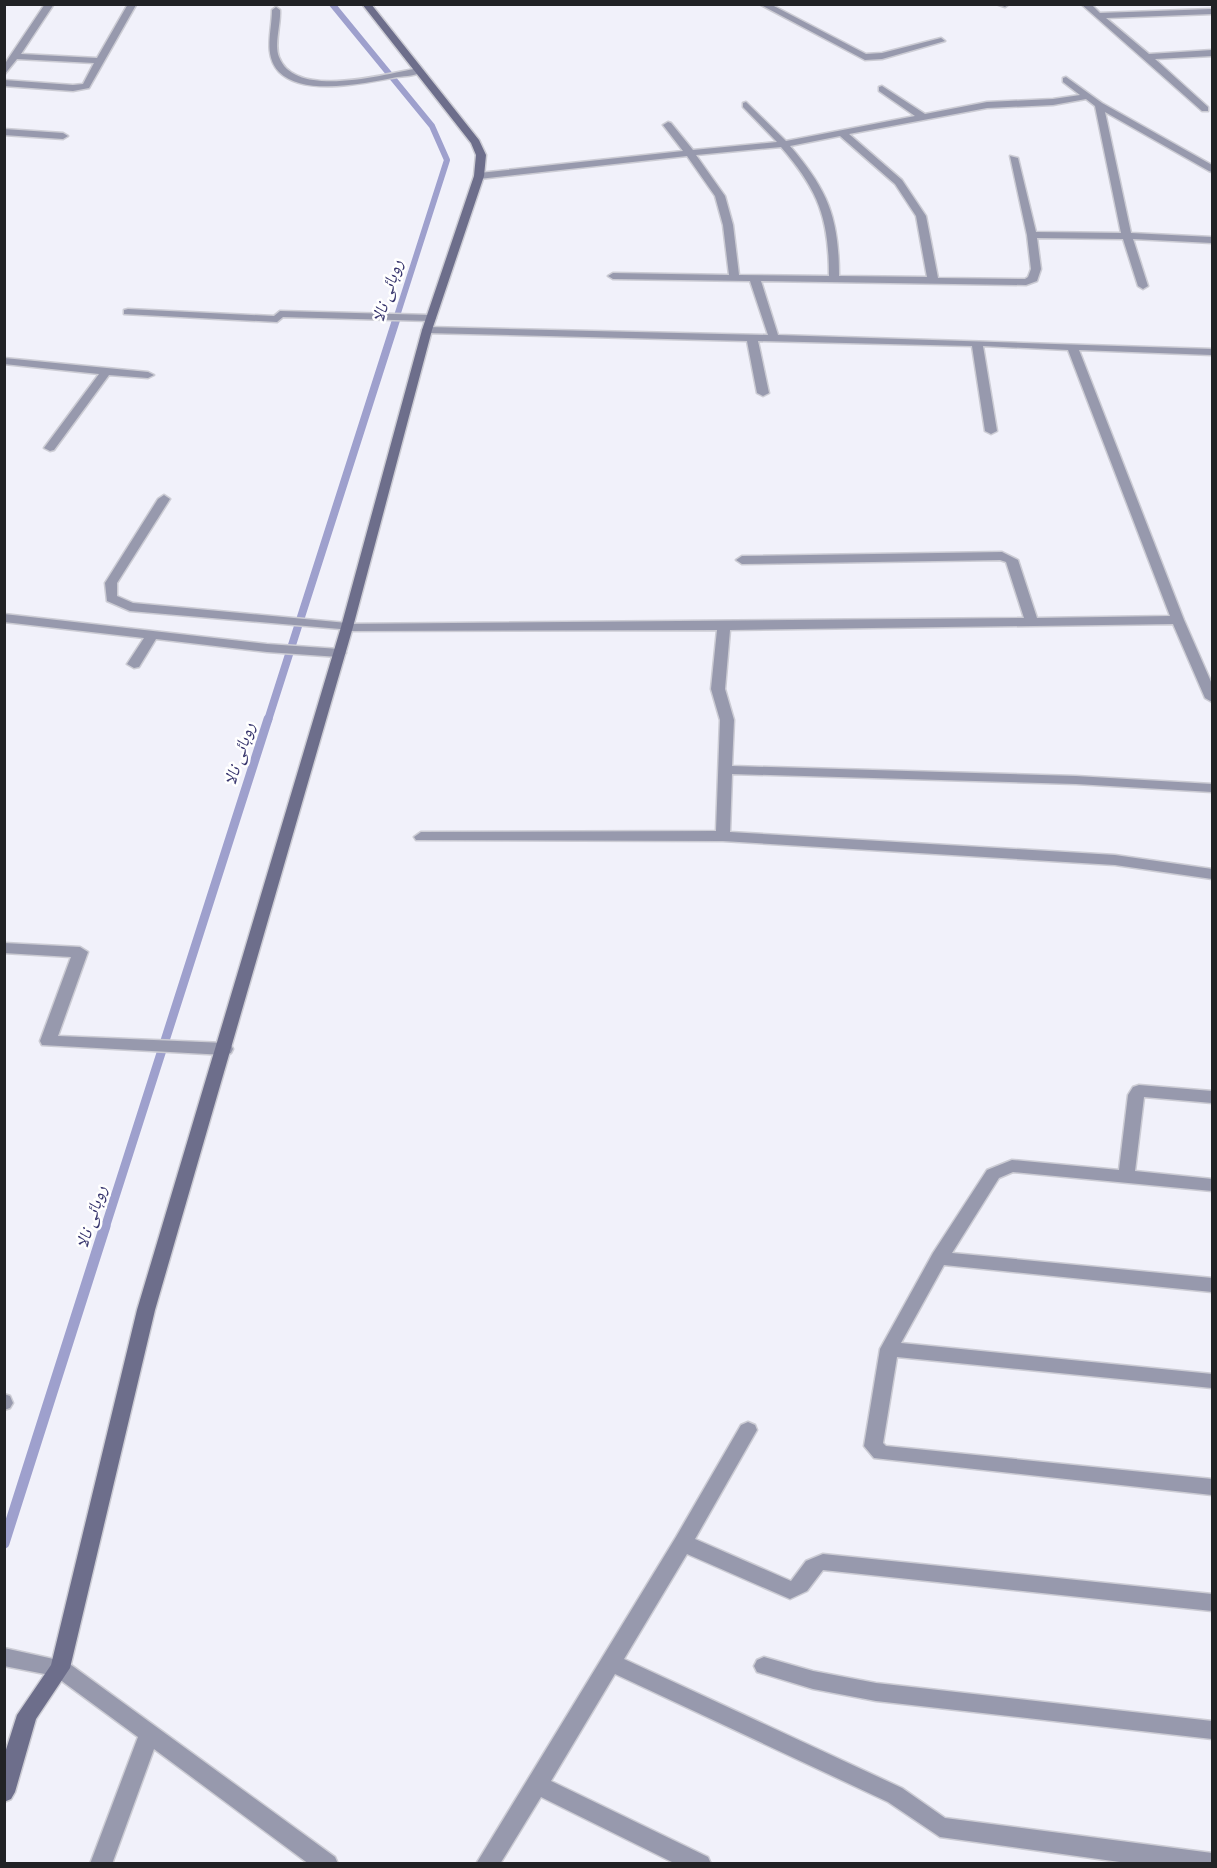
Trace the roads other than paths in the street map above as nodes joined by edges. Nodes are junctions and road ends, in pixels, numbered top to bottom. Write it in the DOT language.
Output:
graph roads {
  1 [pos="50,4"];
  2 [pos="366,4"];
  3 [pos="763,4"];
  4 [pos="1085,4"];
  5 [pos="1145,4"];
  6 [pos="1204,4"];
  7 [pos="132,5"];
  8 [pos="276,10"];
  9 [pos="1212,11"];
  10 [pos="1155,14"];
  11 [pos="1098,16"];
  12 [pos="941,41"];
  13 [pos="1212,53"];
  14 [pos="17,56"];
  15 [pos="1147,57"];
  16 [pos="100,61"];
  17 [pos="414,71"];
  18 [pos="4,72"];
  19 [pos="1066,80"];
  20 [pos="4,83"];
  21 [pos="882,89"];
  22 [pos="1088,96"];
  23 [pos="746,105"];
  24 [pos="1099,105"];
  25 [pos="1210,110"];
  26 [pos="923,117"];
  27 [pos="668,125"];
  28 [pos="4,132"];
  29 [pos="842,134"];
  30 [pos="63,136"];
  31 [pos="785,144"];
  32 [pos="690,153"];
  33 [pos="1013,158"];
  34 [pos="1212,169"];
  35 [pos="479,176"];
  36 [pos="1032,235"];
  37 [pos="1127,236"];
  38 [pos="1212,240"];
  39 [pos="613,276"];
  40 [pos="734,276"];
  41 [pos="754,277"];
  42 [pos="834,279"];
  43 [pos="933,281"];
  44 [pos="1143,286"];
  45 [pos="128,312"];
  46 [pos="429,324"];
  47 [pos="752,337"];
  48 [pos="774,338"];
  49 [pos="977,343"];
  50 [pos="1072,347"];
  51 [pos="1212,352"];
  52 [pos="4,361"];
  53 [pos="106,371"];
  54 [pos="148,375"];
  55 [pos="763,393"];
  56 [pos="992,431"];
  57 [pos="50,448"];
  58 [pos="164,499"];
  59 [pos="742,560"];
  60 [pos="4,618"];
  61 [pos="1031,620"];
  62 [pos="1178,620"];
  63 [pos="724,626"];
  64 [pos="347,627"];
  65 [pos="153,634"];
  66 [pos="339,653"];
  67 [pos="134,664"];
  68 [pos="1212,698"];
  69 [pos="726,770"];
  70 [pos="1212,788"];
  71 [pos="723,836"];
  72 [pos="421,837"];
  73 [pos="1212,874"];
  74 [pos="4,948"];
  75 [pos="225,1049"];
  76 [pos="1212,1097"];
  77 [pos="1126,1177"];
  78 [pos="1212,1185"];
  79 [pos="939,1258"];
  80 [pos="1212,1285"];
  81 [pos="889,1349"];
  82 [pos="1212,1381"];
  83 [pos="748,1430"];
  84 [pos="1212,1487"];
  85 [pos="683,1543"];
  86 [pos="1212,1603"];
  87 [pos="9,1658"];
  88 [pos="611,1663"];
  89 [pos="764,1666"];
  90 [pos="60,1668"];
  91 [pos="1212,1730"];
  92 [pos="149,1734"];
  93 [pos="537,1785"];
  94 [pos="4,1792"];
  95 [pos="101,1863"];
  96 [pos="327,1863"];
  97 [pos="487,1863"];
  98 [pos="700,1863"];
  99 [pos="1212,1863"];
  1 -- 14 [label="street"];
  2 -- 17 [label="street"];
  3 -- 12 [label="street"];
  4 -- 11 [label="street"];
  5 -- 10 [label="street"];
  6 -- 9 [label="street"];
  7 -- 16 [label="street"];
  8 -- 17 [label="street"];
  9 -- 10 [label="street"];
  10 -- 11 [label="street"];
  11 -- 15 [label="street"];
  13 -- 15 [label="street"];
  14 -- 16 [label="street"];
  14 -- 18 [label="street"];
  15 -- 25 [label="street"];
  16 -- 20 [label="street"];
  17 -- 35 [label="street"];
  19 -- 22 [label="street"];
  21 -- 26 [label="street"];
  22 -- 24 [label="street"];
  22 -- 26 [label="street"];
  23 -- 31 [label="street"];
  24 -- 34 [label="street"];
  24 -- 37 [label="street"];
  26 -- 29 [label="street"];
  27 -- 32 [label="street"];
  28 -- 30 [label="street"];
  29 -- 31 [label="street"];
  29 -- 43 [label="street"];
  31 -- 32 [label="street"];
  31 -- 42 [label="street"];
  32 -- 35 [label="street"];
  32 -- 40 [label="street"];
  33 -- 36 [label="street"];
  35 -- 46 [label="street"];
  36 -- 37 [label="street"];
  36 -- 43 [label="street"];
  37 -- 38 [label="street"];
  37 -- 44 [label="street"];
  39 -- 40 [label="street"];
  40 -- 41 [label="street"];
  41 -- 42 [label="street"];
  41 -- 48 [label="street"];
  42 -- 43 [label="street"];
  45 -- 46 [label="street"];
  46 -- 47 [label="street"];
  46 -- 64 [label="street"];
  47 -- 48 [label="street"];
  47 -- 55 [label="street"];
  48 -- 49 [label="street"];
  49 -- 50 [label="street"];
  49 -- 56 [label="street"];
  50 -- 51 [label="street"];
  50 -- 62 [label="street"];
  52 -- 53 [label="street"];
  53 -- 54 [label="street"];
  53 -- 57 [label="street"];
  58 -- 64 [label="street"];
  59 -- 61 [label="street"];
  60 -- 65 [label="street"];
  61 -- 62 [label="street"];
  61 -- 63 [label="street"];
  62 -- 68 [label="street"];
  63 -- 64 [label="street"];
  63 -- 69 [label="street"];
  64 -- 66 [label="street"];
  65 -- 66 [label="street"];
  65 -- 67 [label="street"];
  66 -- 75 [label="street"];
  69 -- 70 [label="street"];
  69 -- 71 [label="street"];
  71 -- 72 [label="street"];
  71 -- 73 [label="street"];
  74 -- 75 [label="street"];
  75 -- 90 [label="street"];
  76 -- 77 [label="street"];
  77 -- 78 [label="street"];
  77 -- 79 [label="street"];
  79 -- 80 [label="street"];
  79 -- 81 [label="street"];
  81 -- 82 [label="street"];
  81 -- 84 [label="street"];
  83 -- 85 [label="street"];
  85 -- 86 [label="street"];
  85 -- 88 [label="street"];
  87 -- 90 [label="street"];
  88 -- 93 [label="street"];
  88 -- 99 [label="street"];
  89 -- 91 [label="street"];
  90 -- 92 [label="street"];
  90 -- 94 [label="street"];
  92 -- 95 [label="street"];
  92 -- 96 [label="street"];
  93 -- 97 [label="street"];
  93 -- 98 [label="street"];
}
